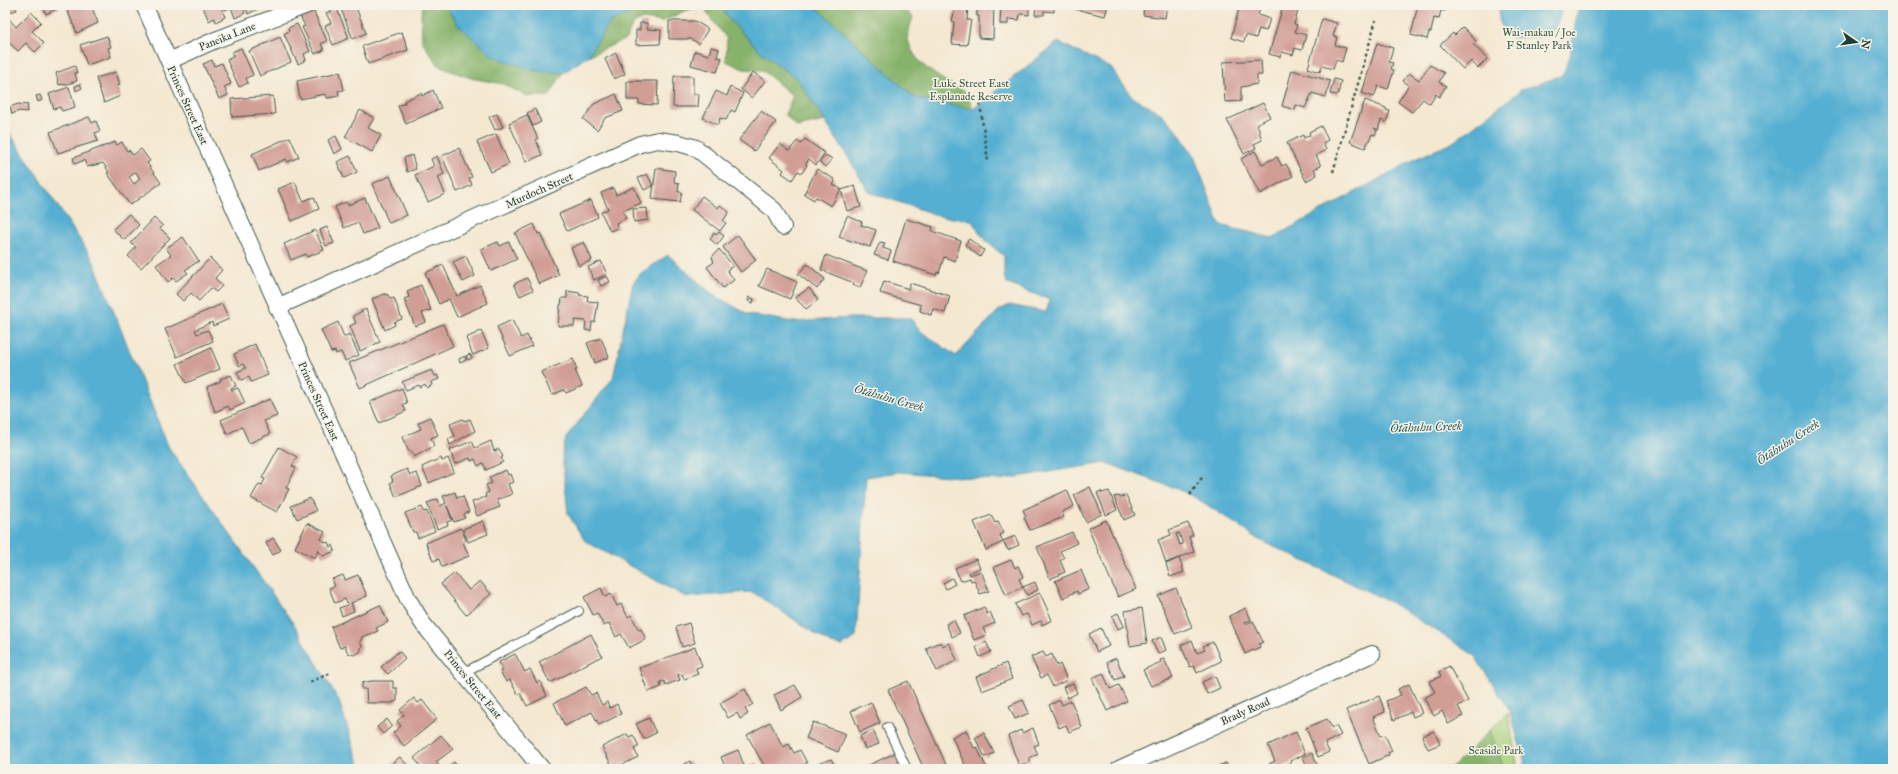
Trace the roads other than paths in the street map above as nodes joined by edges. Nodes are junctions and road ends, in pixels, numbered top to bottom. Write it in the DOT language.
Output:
graph roads {
  1 [pos="144,5"];
  2 [pos="308,5"];
  3 [pos="169,62"];
  4 [pos="783,227"];
  5 [pos="277,307"];
  6 [pos="579,610"];
  7 [pos="1372,654"];
  8 [pos="463,672"];
  9 [pos="887,727"];
  10 [pos="542,769"];
  11 [pos="907,769"];
  12 [pos="1119,769"];
  1 -- 3 [label="street, Princes Street East"];
  2 -- 3 [label="street, Paneika Lane"];
  3 -- 5 [label="street, Princes Street East"];
  4 -- 5 [label="street, Murdoch Street"];
  5 -- 8 [label="street, Princes Street East"];
  6 -- 8 [label="lane"];
  7 -- 12 [label="street, Brady Road"];
  8 -- 10 [label="street, Princes Street East"];
  9 -- 11 [label="lane"];
}
